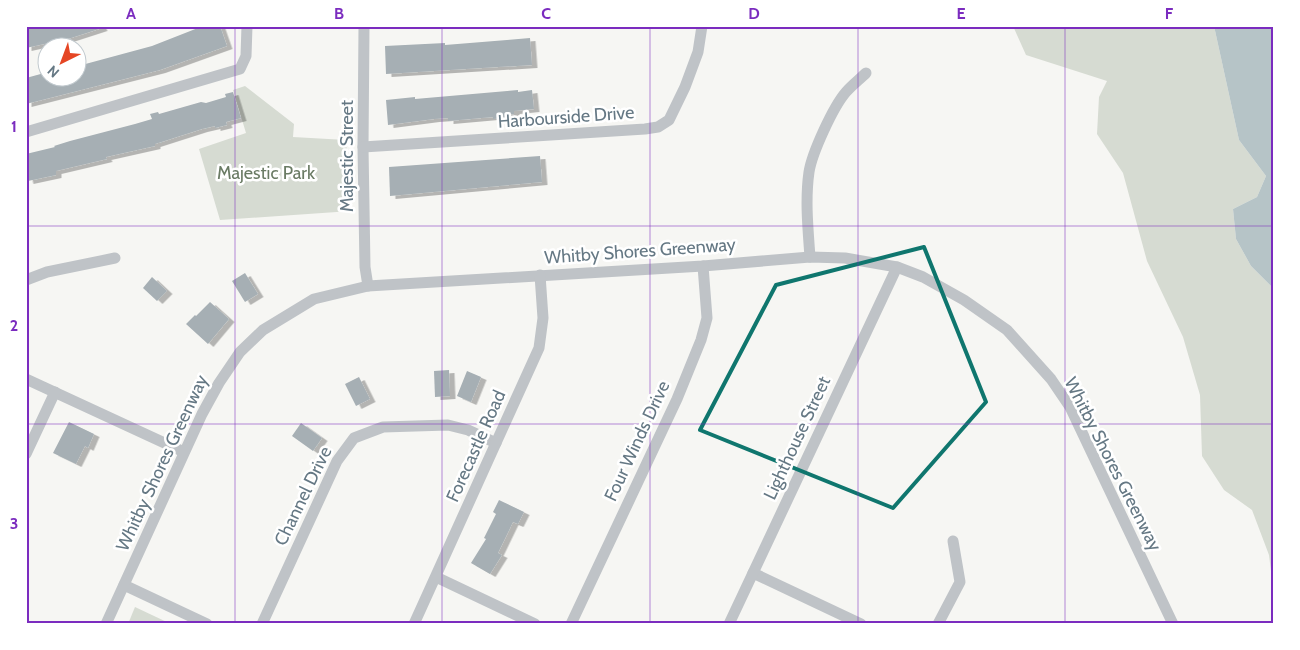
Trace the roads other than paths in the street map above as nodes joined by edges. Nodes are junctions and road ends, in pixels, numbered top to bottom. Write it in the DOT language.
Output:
graph roads {
  1 [pos="247,26"];
  2 [pos="365,26"];
  3 [pos="702,26"];
  4 [pos="866,74"];
  5 [pos="26,132"];
  6 [pos="363,147"];
  7 [pos="810,257"];
  8 [pos="115,258"];
  9 [pos="703,266"];
  10 [pos="897,267"];
  11 [pos="540,276"];
  12 [pos="26,280"];
  13 [pos="368,286"];
  14 [pos="26,379"];
  15 [pos="55,392"];
  16 [pos="496,443"];
  17 [pos="184,452"];
  18 [pos="26,454"];
  19 [pos="953,541"];
  20 [pos="753,572"];
  21 [pos="436,577"];
  22 [pos="124,585"];
  23 [pos="106,624"];
  24 [pos="207,624"];
  25 [pos="262,624"];
  26 [pos="414,624"];
  27 [pos="535,624"];
  28 [pos="571,624"];
  29 [pos="729,624"];
  30 [pos="861,624"];
  31 [pos="938,624"];
  32 [pos="1173,624"];
  1 -- 5 [label="street"];
  2 -- 6 [label="street, Majestic Street"];
  3 -- 6 [label="street, Harbourside Drive"];
  4 -- 7 [label="street"];
  6 -- 13 [label="street, Majestic Street"];
  7 -- 9 [label="street, Whitby Shores Greenway"];
  7 -- 10 [label="street, Whitby Shores Greenway"];
  8 -- 12 [label="street"];
  9 -- 11 [label="street, Whitby Shores Greenway"];
  9 -- 28 [label="street, Four Winds Drive"];
  10 -- 20 [label="street, Lighthouse Street"];
  10 -- 32 [label="street, Whitby Shores Greenway"];
  11 -- 13 [label="street, Whitby Shores Greenway"];
  11 -- 16 [label="street, Forecastle Road"];
  13 -- 17 [label="street, Whitby Shores Greenway"];
  14 -- 15 [label="street"];
  15 -- 17 [label="street"];
  15 -- 18 [label="street"];
  16 -- 21 [label="street, Forecastle Road"];
  16 -- 25 [label="street, Channel Drive"];
  17 -- 22 [label="street, Whitby Shores Greenway"];
  19 -- 31 [label="street"];
  20 -- 29 [label="street, Lighthouse Street"];
  20 -- 30 [label="street"];
  21 -- 26 [label="street, Forecastle Road"];
  21 -- 27 [label="street"];
  22 -- 23 [label="street, Whitby Shores Greenway"];
  22 -- 24 [label="street"];
}
